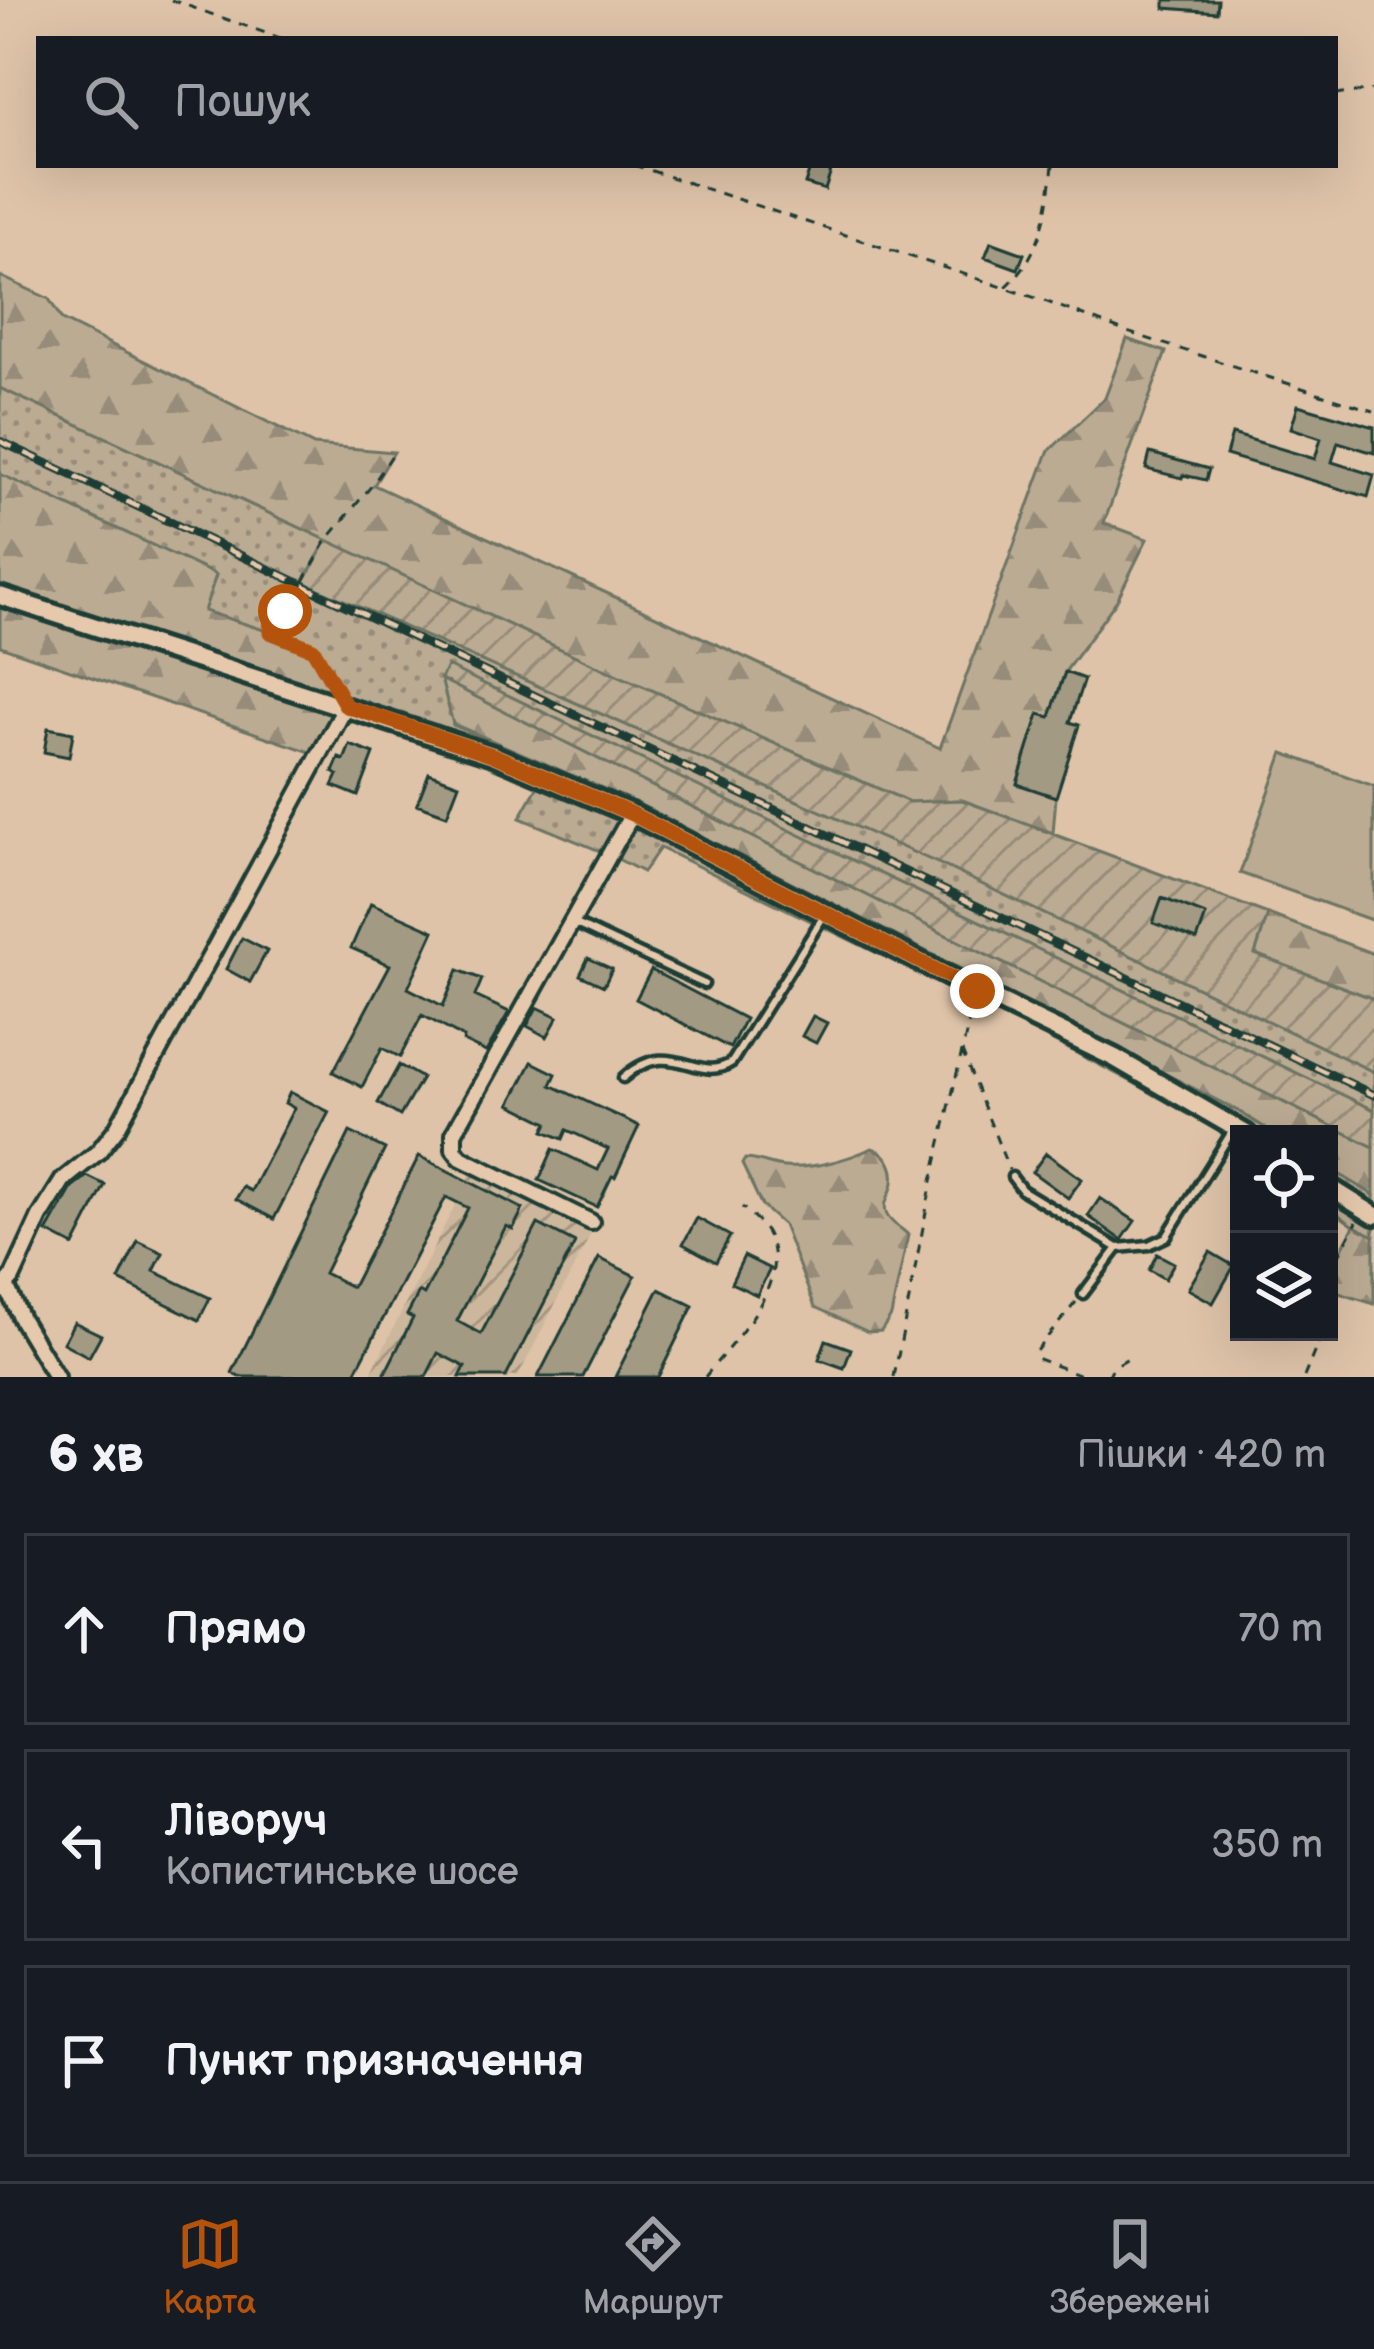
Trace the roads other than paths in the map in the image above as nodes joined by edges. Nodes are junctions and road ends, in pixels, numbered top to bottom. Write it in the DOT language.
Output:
graph roads {
  1 [pos="0,596"];
  2 [pos="346,706"];
  3 [pos="632,814"];
  4 [pos="827,911"];
  5 [pos="574,922"];
  6 [pos="704,984"];
  7 [pos="623,1078"];
  8 [pos="1231,1125"];
  9 [pos="1230,1147"];
  10 [pos="1012,1177"];
  11 [pos="1338,1193"];
  12 [pos="1369,1212"];
  13 [pos="591,1222"];
  14 [pos="1118,1248"];
  15 [pos="3,1288"];
  16 [pos="1083,1294"];
  17 [pos="56,1377"];
  1 -- 2 [label="street"];
  2 -- 3 [label="street"];
  2 -- 15 [label="street"];
  3 -- 4 [label="street"];
  3 -- 5 [label="street"];
  4 -- 7 [label="lane"];
  4 -- 8 [label="street"];
  5 -- 6 [label="lane"];
  5 -- 13 [label="street"];
  9 -- 14 [label="lane"];
  10 -- 14 [label="lane"];
  11 -- 12 [label="street"];
  14 -- 16 [label="lane"];
  15 -- 17 [label="street"];
}
